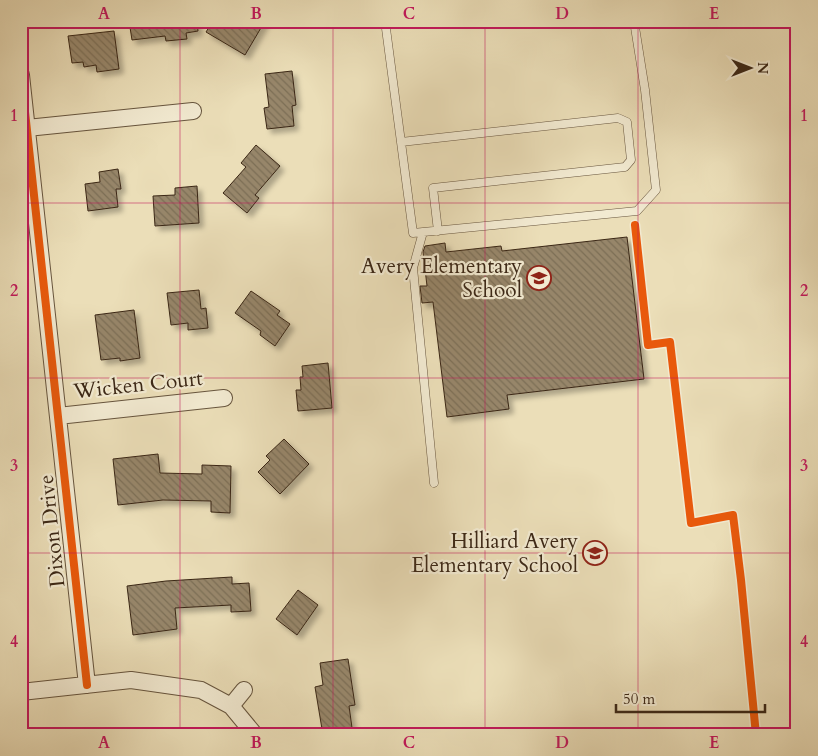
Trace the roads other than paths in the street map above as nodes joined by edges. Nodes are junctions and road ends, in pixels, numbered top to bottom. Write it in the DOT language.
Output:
graph roads {
  1 [pos="385,21"];
  2 [pos="634,21"];
  3 [pos="21,75"];
  4 [pos="193,110"];
  5 [pos="27,128"];
  6 [pos="401,142"];
  7 [pos="438,231"];
  8 [pos="423,232"];
  9 [pos="224,398"];
  10 [pos="58,416"];
  11 [pos="434,483"];
  12 [pos="86,685"];
  13 [pos="244,690"];
  14 [pos="21,692"];
  15 [pos="230,706"];
  16 [pos="255,735"];
  1 -- 6 [label="lane"];
  2 -- 7 [label="lane"];
  3 -- 5 [label="street, Dixon Drive"];
  4 -- 5 [label="street"];
  5 -- 10 [label="street, Dixon Drive"];
  6 -- 7 [label="lane"];
  6 -- 8 [label="lane"];
  7 -- 8 [label="lane"];
  8 -- 11 [label="lane"];
  9 -- 10 [label="street, Wicken Court"];
  10 -- 12 [label="street, Dixon Drive"];
  12 -- 14 [label="street"];
  12 -- 15 [label="street"];
  13 -- 15 [label="street"];
  15 -- 16 [label="street"];
}
